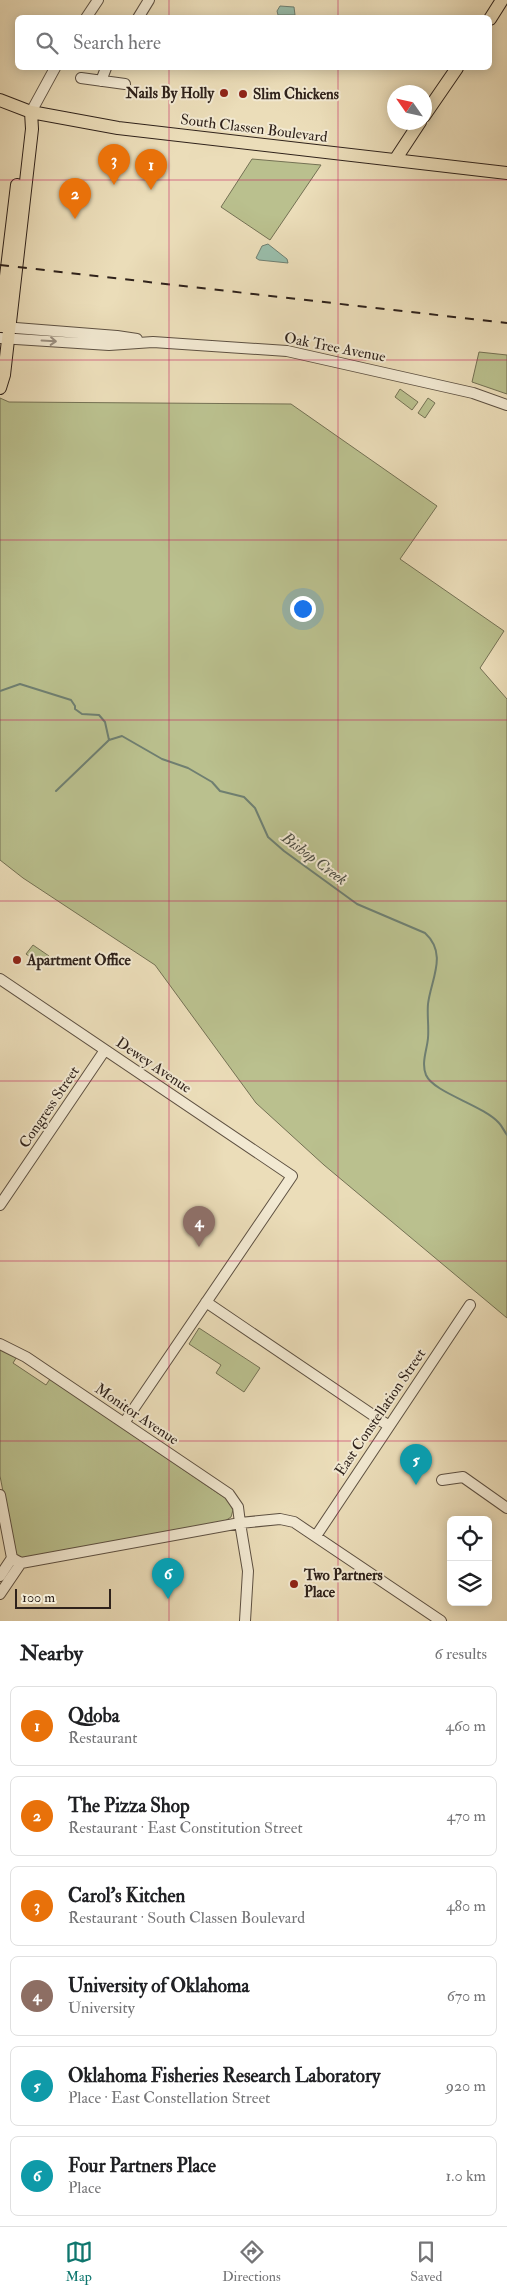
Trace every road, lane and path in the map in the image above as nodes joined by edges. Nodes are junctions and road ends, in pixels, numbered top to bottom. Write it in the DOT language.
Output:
graph roads {
  1 [pos="98,0"];
  2 [pos="149,0"];
  3 [pos="502,0"];
  4 [pos="88,15"];
  5 [pos="140,15"];
  6 [pos="492,16"];
  7 [pos="54,70"];
  8 [pos="105,70"];
  9 [pos="456,70"];
  10 [pos="81,78"];
  11 [pos="101,81"];
  12 [pos="125,84"];
  13 [pos="0,100"];
  14 [pos="432,104"];
  15 [pos="31,112"];
  16 [pos="415,130"];
  17 [pos="395,160"];
  18 [pos="507,174"];
  19 [pos="4,332"];
  20 [pos="0,388"];
  21 [pos="507,405"];
  22 [pos="0,979"];
  23 [pos="105,1050"];
  24 [pos="0,1205"];
  25 [pos="206,1302"];
  26 [pos="470,1305"];
  27 [pos="0,1344"];
  28 [pos="124,1423"];
  29 [pos="389,1426"];
  30 [pos="442,1480"];
  31 [pos="0,1495"];
  32 [pos="507,1508"];
  33 [pos="240,1523"];
  34 [pos="316,1536"];
  35 [pos="17,1561"];
  36 [pos="0,1576"];
  37 [pos="0,1594"];
  38 [pos="246,1602"];
  39 [pos="238,1621"];
  40 [pos="245,1621"];
  41 [pos="441,1621"];
  1 -- 4 [label="street"];
  2 -- 5 [label="street"];
  3 -- 6 [label="main road"];
  7 -- 15 [label="street"];
  8 -- 11 [label="street"];
  9 -- 14 [label="main road"];
  10 -- 11 [label="street"];
  11 -- 12 [label="street"];
  13 -- 15 [label="main road, South Classen Boulevard"];
  15 -- 17 [label="main road, South Classen Boulevard"];
  15 -- 19 [label="main road"];
  16 -- 17 [label="main road"];
  17 -- 18 [label="main road, South Classen Boulevard"];
  19 -- 20 [label="main road"];
  19 -- 21 [label="street, Oak Tree Avenue"];
  22 -- 23 [label="street, Dewey Avenue"];
  23 -- 24 [label="street, Congress Street"];
  23 -- 25 [label="street, Dewey Avenue"];
  25 -- 28 [label="street"];
  25 -- 29 [label="street"];
  26 -- 29 [label="street, East Constellation Street"];
  27 -- 28 [label="street, Monitor Avenue"];
  28 -- 33 [label="street, Monitor Avenue"];
  29 -- 34 [label="street, East Constellation Street"];
  30 -- 32 [label="street"];
  31 -- 35 [label="street"];
  33 -- 34 [label="street"];
  33 -- 35 [label="street"];
  33 -- 38 [label="street, Monitor Avenue"];
  34 -- 41 [label="street"];
  35 -- 36 [label="street"];
  35 -- 37 [label="street"];
  38 -- 39 [label="street"];
  38 -- 40 [label="street, Monitor Avenue"];
}
